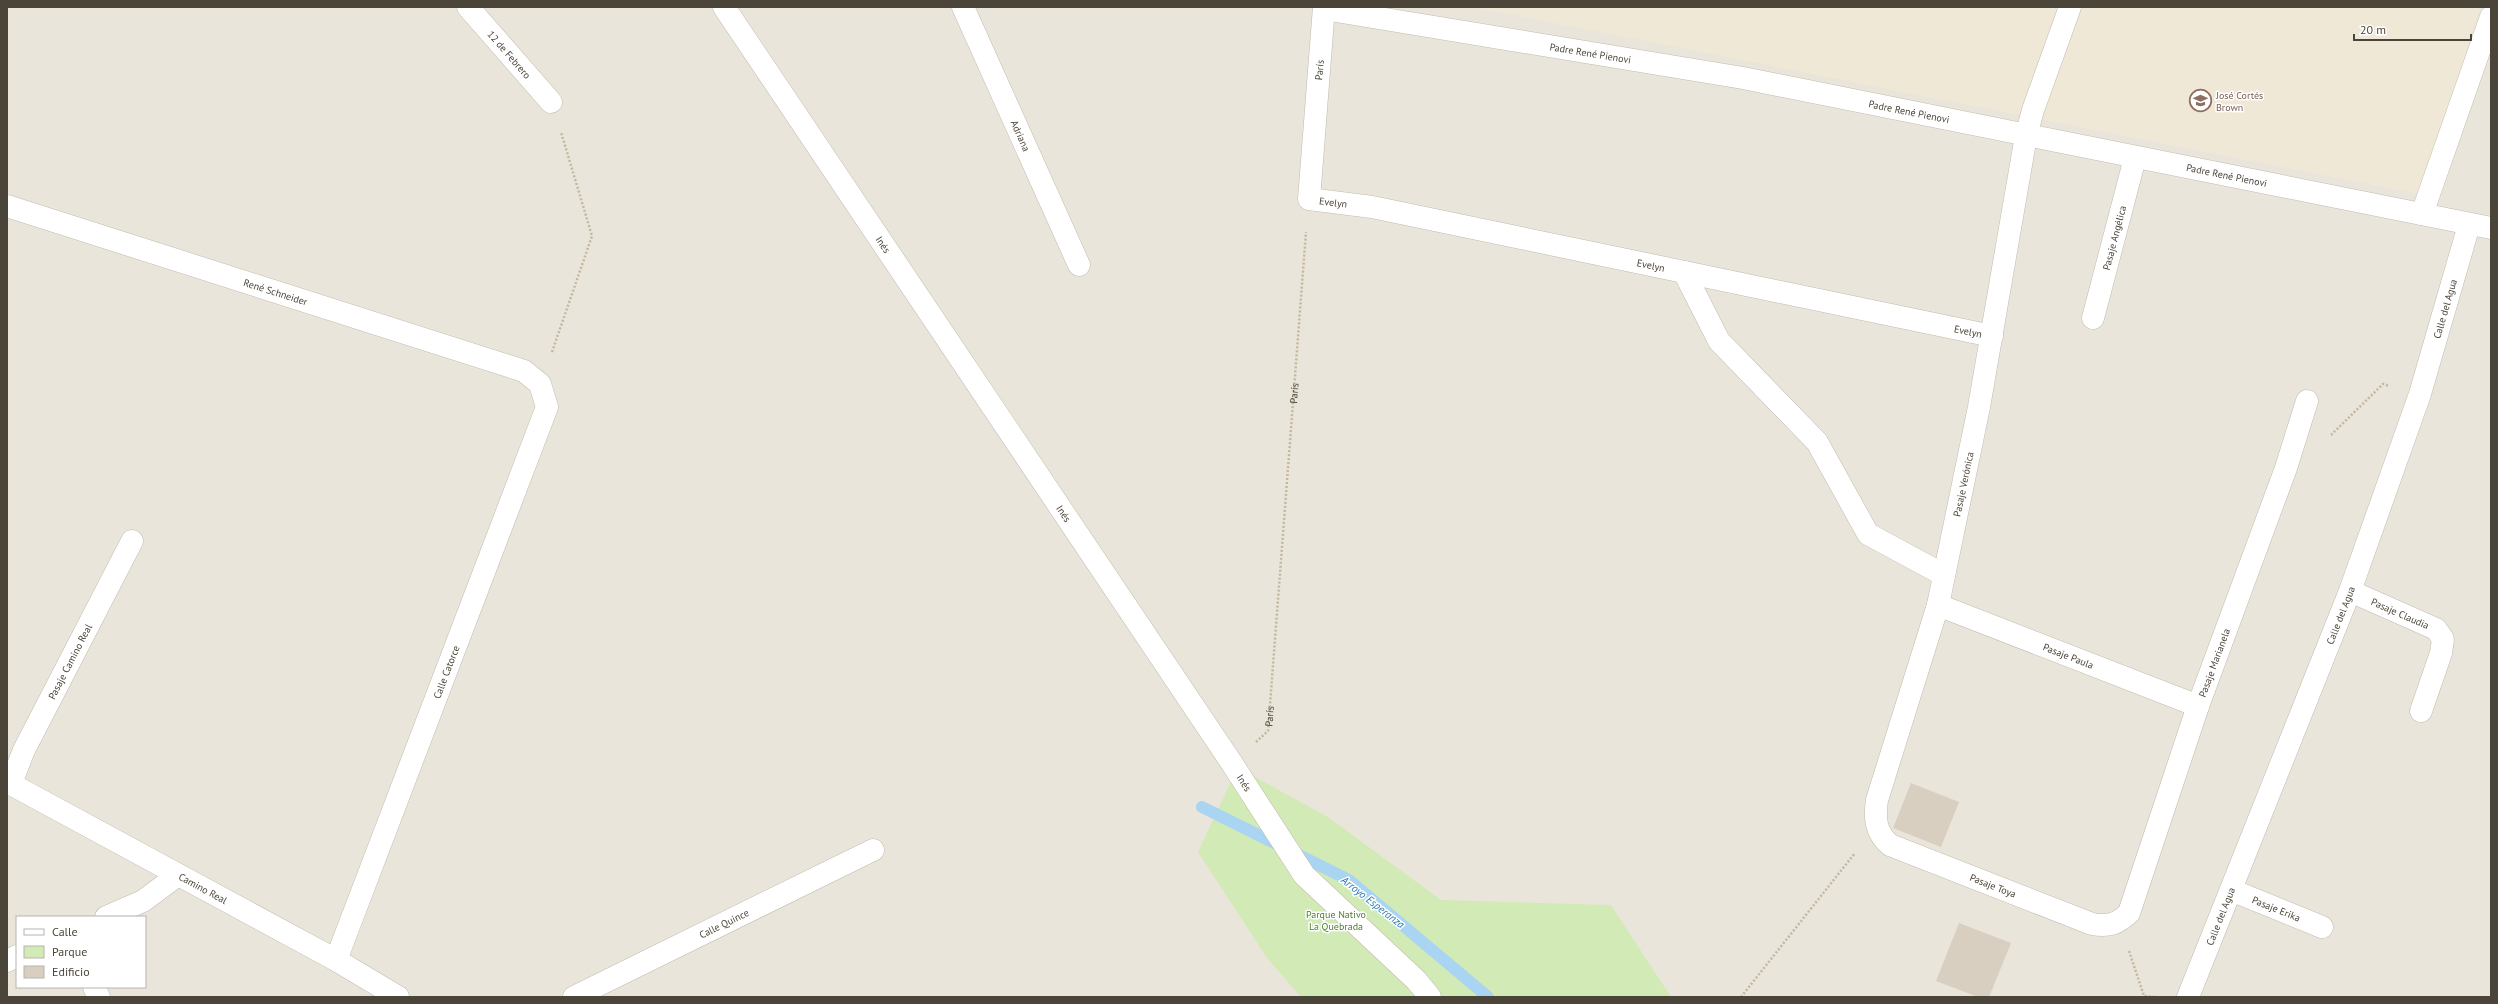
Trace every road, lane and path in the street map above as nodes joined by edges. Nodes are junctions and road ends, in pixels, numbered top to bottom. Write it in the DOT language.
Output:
graph roads {
  1 [pos="468,7"];
  2 [pos="724,7"];
  3 [pos="963,7"];
  4 [pos="2070,7"];
  5 [pos="1324,8"];
  6 [pos="2491,17"];
  7 [pos="551,102"];
  8 [pos="2026,136"];
  9 [pos="2135,158"];
  10 [pos="1309,199"];
  11 [pos="7,206"];
  12 [pos="2422,214"];
  13 [pos="2469,225"];
  14 [pos="2491,228"];
  15 [pos="1079,265"];
  16 [pos="1684,272"];
  17 [pos="2093,318"];
  18 [pos="1992,336"];
  19 [pos="540,384"];
  20 [pos="2420,394"];
  21 [pos="2307,401"];
  22 [pos="2329,437"];
  23 [pos="132,541"];
  24 [pos="1944,575"];
  25 [pos="2350,591"];
  26 [pos="1938,605"];
  27 [pos="2198,706"];
  28 [pos="2421,711"];
  29 [pos="1233,765"];
  30 [pos="9,782"];
  31 [pos="1876,826"];
  32 [pos="873,850"];
  33 [pos="178,875"];
  34 [pos="2231,890"];
  35 [pos="108,916"];
  36 [pos="2119,922"];
  37 [pos="2322,927"];
  38 [pos="16,956"];
  39 [pos="336,960"];
  40 [pos="7,961"];
  41 [pos="94,988"];
  42 [pos="99,997"];
  43 [pos="398,997"];
  44 [pos="574,997"];
  45 [pos="1430,997"];
  46 [pos="1741,997"];
  47 [pos="2154,997"];
  48 [pos="2188,997"];
  1 -- 7 [label="street, 12 de Febrero"];
  2 -- 29 [label="street, Inés"];
  3 -- 15 [label="street, Adriana"];
  4 -- 8 [label="street, Pasaje Verónica"];
  5 -- 8 [label="street, Padre René Pienovi"];
  5 -- 10 [label="street, París"];
  6 -- 12 [label="street"];
  7 -- 19 [label="path"];
  8 -- 9 [label="street, Padre René Pienovi"];
  8 -- 18 [label="street, Pasaje Verónica"];
  9 -- 12 [label="street, Padre René Pienovi"];
  9 -- 17 [label="street, Pasaje Angélica"];
  10 -- 16 [label="street, Evelyn"];
  10 -- 29 [label="path, París"];
  11 -- 19 [label="street, René Schneider"];
  12 -- 13 [label="street, Padre René Pienovi"];
  13 -- 14 [label="street, Padre René Pienovi"];
  13 -- 20 [label="street, Calle del Agua"];
  16 -- 18 [label="street, Evelyn"];
  16 -- 24 [label="street"];
  18 -- 24 [label="street, Pasaje Verónica"];
  19 -- 39 [label="street, Calle Catorce"];
  20 -- 22 [label="path"];
  20 -- 25 [label="street, Calle del Agua"];
  21 -- 27 [label="street, Pasaje Marianela"];
  23 -- 30 [label="street, Pasaje Camino Real"];
  24 -- 26 [label="street, Pasaje Verónica"];
  25 -- 28 [label="street, Pasaje Claudia"];
  25 -- 34 [label="street, Calle del Agua"];
  26 -- 27 [label="street, Pasaje Paula"];
  26 -- 31 [label="street, Pasaje Verónica"];
  27 -- 36 [label="street, Pasaje Marianela"];
  29 -- 45 [label="street, Inés"];
  30 -- 33 [label="street, Camino Real"];
  31 -- 36 [label="street, Pasaje Toya"];
  31 -- 46 [label="path"];
  32 -- 44 [label="street, Calle Quince"];
  33 -- 35 [label="street"];
  33 -- 39 [label="street, Camino Real"];
  34 -- 37 [label="street, Pasaje Erika"];
  34 -- 48 [label="street, Calle del Agua"];
  36 -- 47 [label="path"];
  38 -- 40 [label="street"];
  39 -- 43 [label="street, Camino Real"];
  41 -- 42 [label="street"];
}
